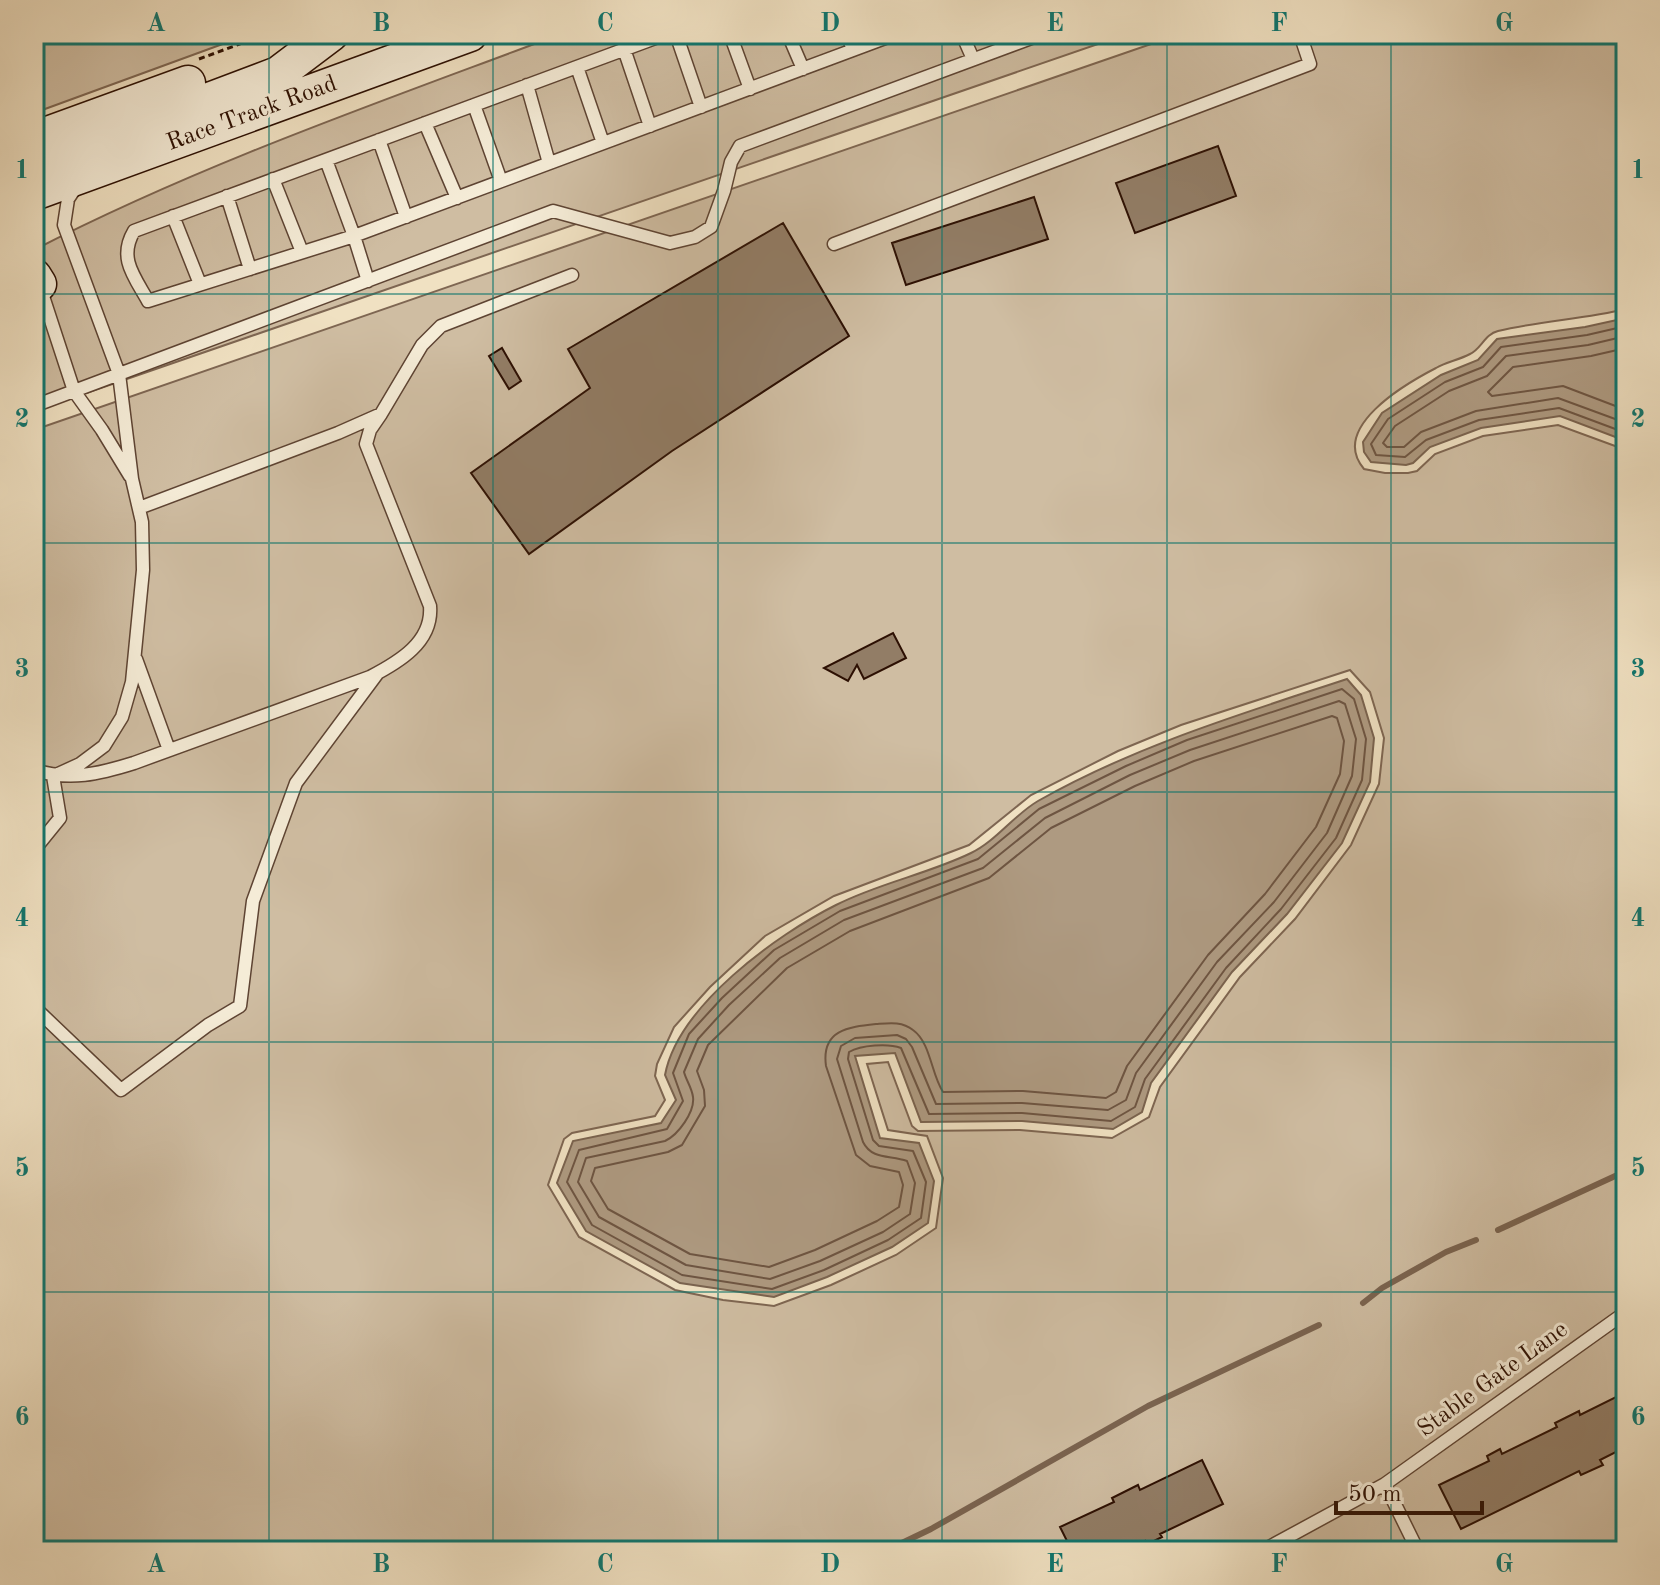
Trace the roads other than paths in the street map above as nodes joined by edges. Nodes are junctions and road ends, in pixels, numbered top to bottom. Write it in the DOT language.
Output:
graph roads {
  1 [pos="324,34"];
  2 [pos="331,34"];
  3 [pos="470,34"];
  4 [pos="666,34"];
  5 [pos="676,34"];
  6 [pos="730,34"];
  7 [pos="788,34"];
  8 [pos="847,34"];
  9 [pos="896,34"];
  10 [pos="962,34"];
  11 [pos="1042,34"];
  12 [pos="1300,34"];
  13 [pos="624,49"];
  14 [pos="853,50"];
  15 [pos="973,59"];
  16 [pos="577,67"];
  17 [pos="803,69"];
  18 [pos="527,85"];
  19 [pos="750,89"];
  20 [pos="474,105"];
  21 [pos="701,107"];
  22 [pos="425,123"];
  23 [pos="650,126"];
  24 [pos="34,139"];
  25 [pos="379,140"];
  26 [pos="603,143"];
  27 [pos="326,160"];
  28 [pos="549,163"];
  29 [pos="34,172"];
  30 [pos="83,176"];
  31 [pos="273,179"];
  32 [pos="501,181"];
  33 [pos="34,193"];
  34 [pos="227,196"];
  35 [pos="457,198"];
  36 [pos="173,216"];
  37 [pos="406,217"];
  38 [pos="354,236"];
  39 [pos="834,244"];
  40 [pos="302,252"];
  41 [pos="250,269"];
  42 [pos="572,275"];
  43 [pos="36,277"];
  44 [pos="368,281"];
  45 [pos="200,284"];
  46 [pos="119,374"];
  47 [pos="74,391"];
  48 [pos="34,406"];
  49 [pos="381,414"];
  50 [pos="132,479"];
  51 [pos="139,508"];
  52 [pos="135,656"];
  53 [pos="378,673"];
  54 [pos="169,750"];
  55 [pos="34,770"];
  56 [pos="53,776"];
  57 [pos="34,850"];
  58 [pos="34,1007"];
  59 [pos="1626,1312"];
  60 [pos="1385,1484"];
  61 [pos="1262,1551"];
  62 [pos="1418,1551"];
  1 -- 24 [label="main road"];
  2 -- 29 [label="main road"];
  3 -- 30 [label="main road, Race Track Road"];
  4 -- 13 [label="lane"];
  5 -- 21 [label="lane"];
  6 -- 19 [label="lane"];
  7 -- 17 [label="lane"];
  8 -- 14 [label="lane"];
  9 -- 14 [label="lane"];
  10 -- 15 [label="lane"];
  11 -- 15 [label="lane"];
  12 -- 39 [label="lane"];
  13 -- 16 [label="lane"];
  13 -- 23 [label="lane"];
  14 -- 17 [label="lane"];
  15 -- 44 [label="lane"];
  16 -- 18 [label="lane"];
  16 -- 26 [label="lane"];
  17 -- 19 [label="lane"];
  18 -- 20 [label="lane"];
  18 -- 28 [label="lane"];
  19 -- 21 [label="lane"];
  20 -- 22 [label="lane"];
  20 -- 32 [label="lane"];
  21 -- 23 [label="lane"];
  22 -- 25 [label="lane"];
  22 -- 35 [label="lane"];
  23 -- 26 [label="lane"];
  25 -- 27 [label="lane"];
  25 -- 37 [label="lane"];
  26 -- 28 [label="lane"];
  27 -- 31 [label="lane"];
  27 -- 38 [label="lane"];
  28 -- 32 [label="lane"];
  30 -- 33 [label="main road, Race Track Road"];
  30 -- 46 [label="lane"];
  31 -- 34 [label="lane"];
  31 -- 40 [label="lane"];
  32 -- 35 [label="lane"];
  34 -- 36 [label="lane"];
  34 -- 41 [label="lane"];
  35 -- 37 [label="lane"];
  36 -- 45 [label="lane"];
  36 -- 45 [label="lane"];
  37 -- 38 [label="lane"];
  38 -- 40 [label="lane"];
  38 -- 44 [label="lane"];
  40 -- 41 [label="lane"];
  41 -- 45 [label="lane"];
  42 -- 49 [label="lane"];
  43 -- 47 [label="lane"];
  44 -- 46 [label="lane"];
  46 -- 47 [label="lane"];
  46 -- 50 [label="lane"];
  47 -- 48 [label="lane"];
  47 -- 50 [label="lane"];
  49 -- 51 [label="lane"];
  49 -- 53 [label="lane"];
  50 -- 51 [label="lane"];
  51 -- 52 [label="lane"];
  52 -- 54 [label="lane"];
  52 -- 56 [label="lane"];
  53 -- 54 [label="lane"];
  53 -- 58 [label="lane"];
  54 -- 56 [label="lane"];
  55 -- 56 [label="lane"];
  56 -- 57 [label="lane"];
  59 -- 60 [label="lane, Stable Gate Lane"];
  60 -- 61 [label="lane, Stable Gate Lane"];
  60 -- 62 [label="lane"];
}
